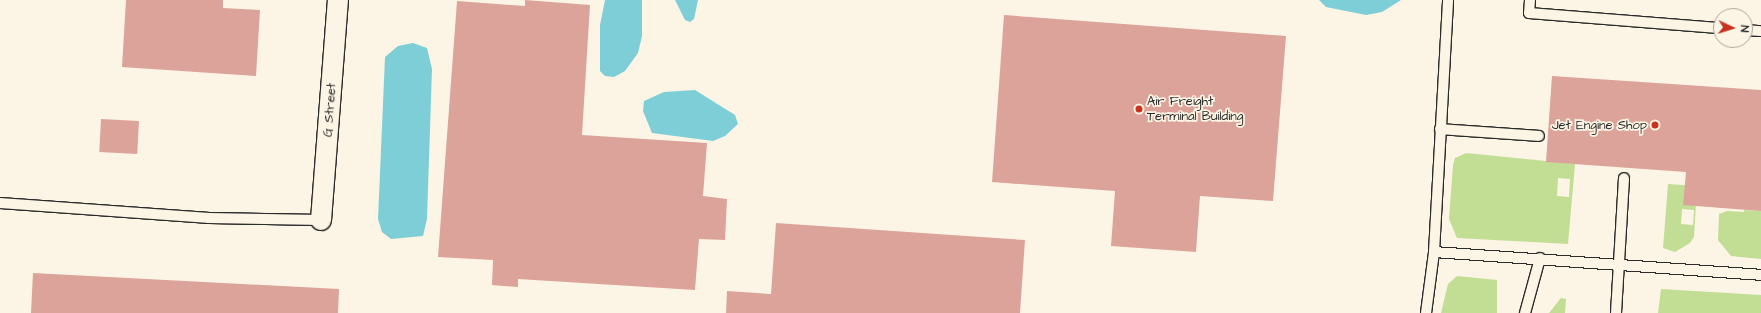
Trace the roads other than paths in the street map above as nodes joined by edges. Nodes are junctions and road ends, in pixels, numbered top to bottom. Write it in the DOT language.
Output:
graph roads {
  1 [pos="338,0"];
  2 [pos="1448,0"];
  3 [pos="1530,0"];
  4 [pos="1713,27"];
  5 [pos="1440,130"];
  6 [pos="1539,136"];
  7 [pos="1624,178"];
  8 [pos="0,203"];
  9 [pos="321,220"];
  10 [pos="1434,252"];
  11 [pos="1540,258"];
  12 [pos="1620,263"];
  13 [pos="1761,275"];
  14 [pos="1426,313"];
  15 [pos="1525,313"];
  16 [pos="1616,313"];
  1 -- 9 [label="street, G Street"];
  2 -- 5 [label="lane"];
  3 -- 4 [label="lane"];
  5 -- 6 [label="lane"];
  5 -- 10 [label="lane"];
  7 -- 12 [label="lane"];
  8 -- 9 [label="lane"];
  10 -- 11 [label="lane"];
  10 -- 14 [label="lane"];
  11 -- 12 [label="lane"];
  11 -- 15 [label="lane"];
  12 -- 13 [label="lane"];
  12 -- 16 [label="lane"];
}
